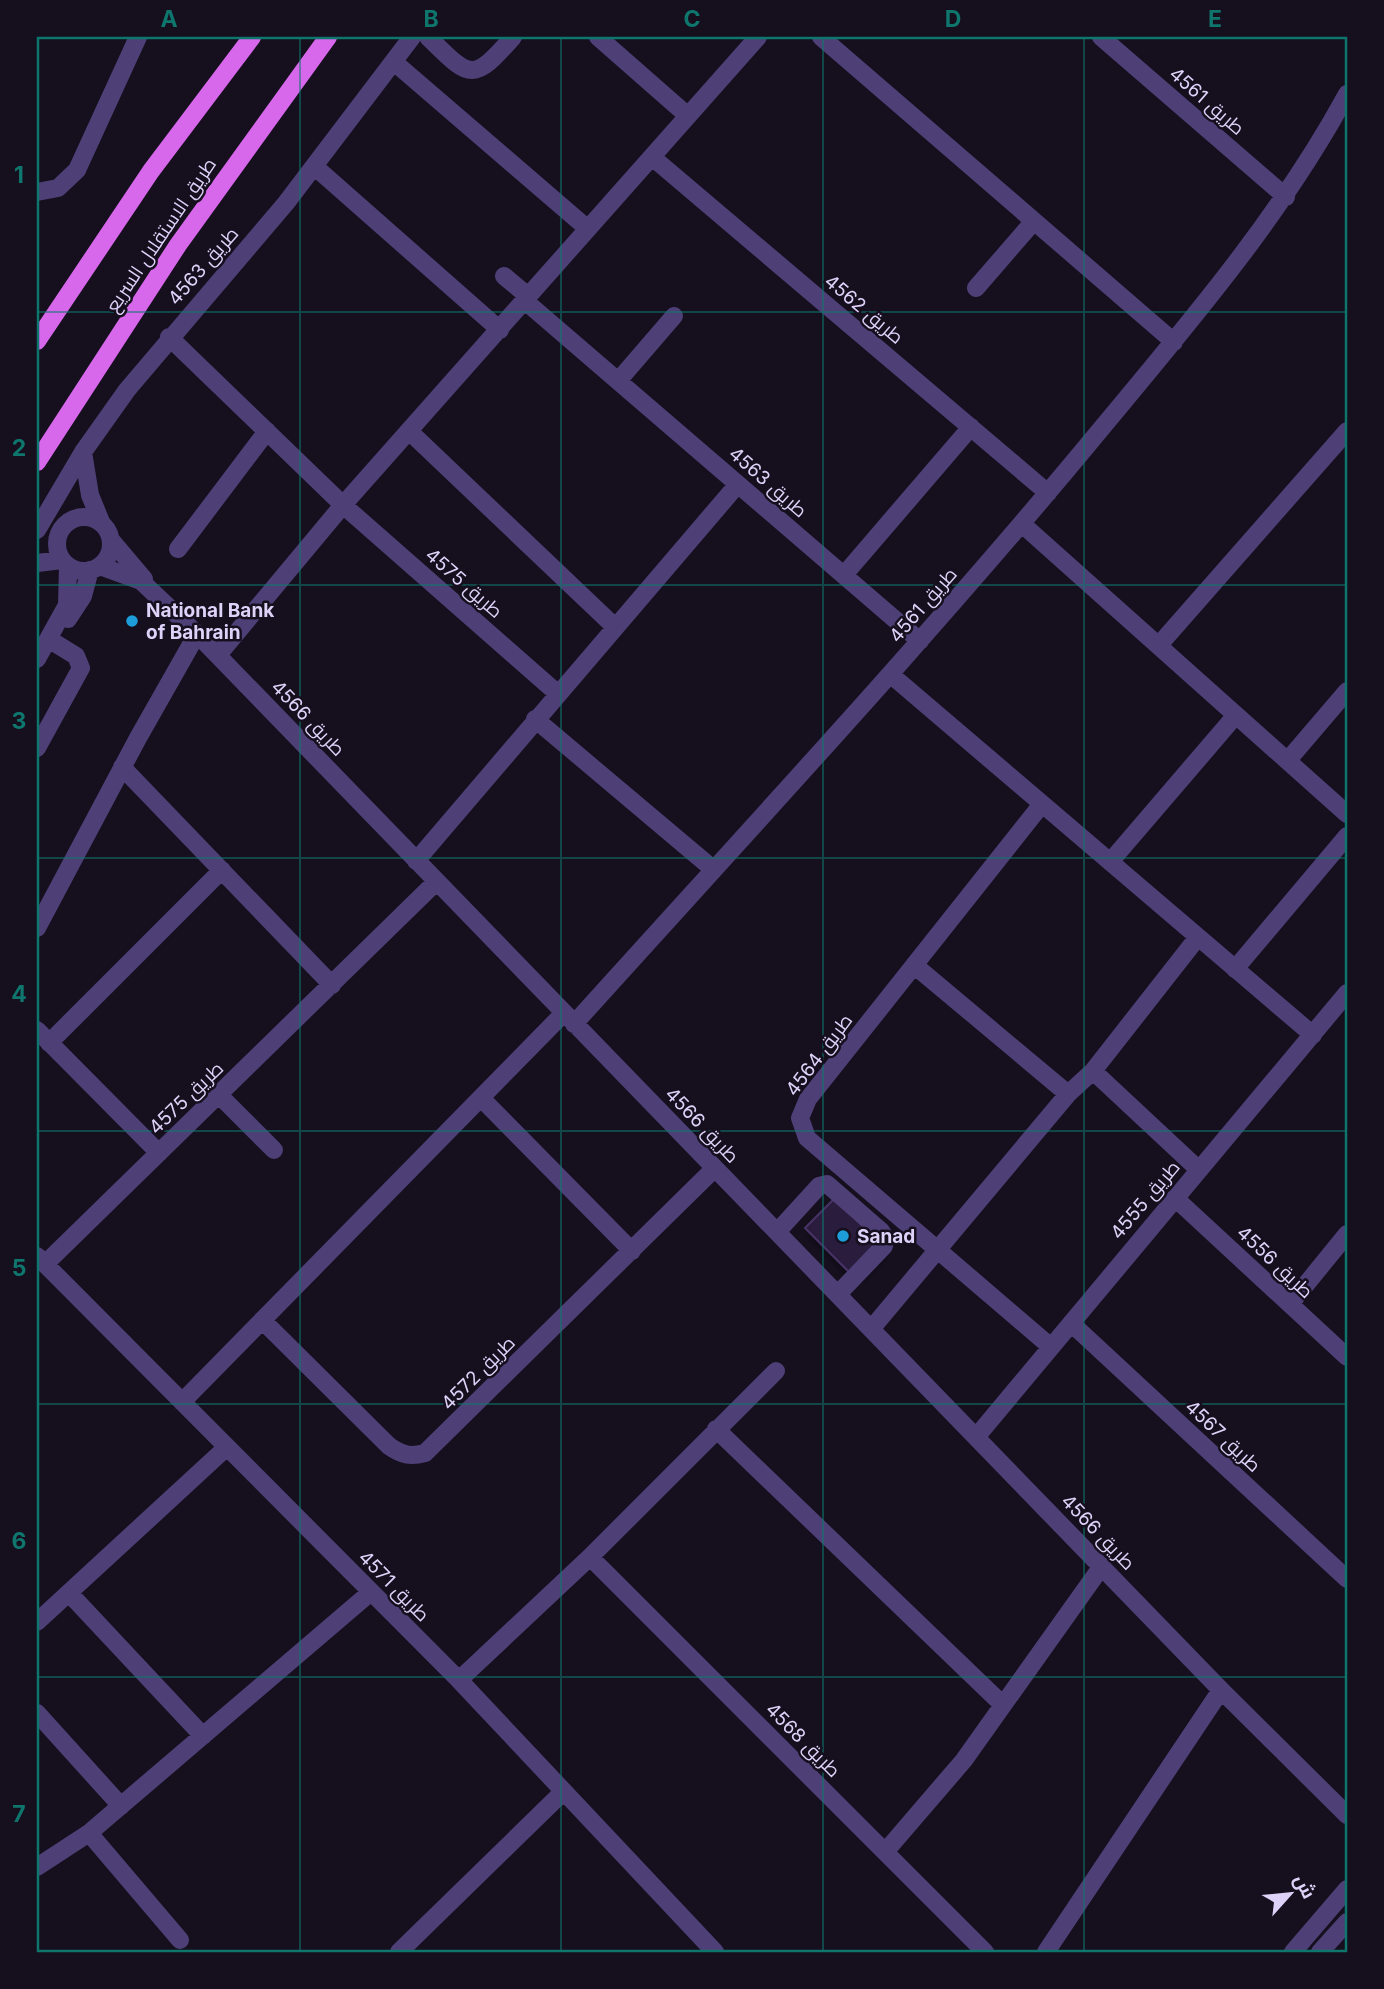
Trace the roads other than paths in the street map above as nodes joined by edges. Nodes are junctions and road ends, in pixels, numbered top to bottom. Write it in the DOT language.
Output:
graph roads {
  1 [pos="138,37"];
  2 [pos="252,37"];
  3 [pos="328,37"];
  4 [pos="412,37"];
  5 [pos="428,37"];
  6 [pos="513,37"];
  7 [pos="598,37"];
  8 [pos="758,37"];
  9 [pos="821,37"];
  10 [pos="1101,37"];
  11 [pos="394,62"];
  12 [pos="1347,94"];
  13 [pos="688,116"];
  14 [pos="1340,125"];
  15 [pos="652,157"];
  16 [pos="314,166"];
  17 [pos="37,192"];
  18 [pos="1286,197"];
  19 [pos="1034,221"];
  20 [pos="589,229"];
  21 [pos="504,276"];
  22 [pos="976,289"];
  23 [pos="527,299"];
  24 [pos="674,316"];
  25 [pos="500,330"];
  26 [pos="169,337"];
  27 [pos="37,341"];
  28 [pos="1174,342"];
  29 [pos="618,382"];
  30 [pos="971,427"];
  31 [pos="267,431"];
  32 [pos="1347,431"];
  33 [pos="410,432"];
  34 [pos="83,452"];
  35 [pos="37,461"];
  36 [pos="738,484"];
  37 [pos="1048,493"];
  38 [pos="343,505"];
  39 [pos="101,522"];
  40 [pos="1022,524"];
  41 [pos="37,530"];
  42 [pos="111,540"];
  43 [pos="178,549"];
  44 [pos="65,563"];
  45 [pos="37,564"];
  46 [pos="95,568"];
  47 [pos="844,575"];
  48 [pos="153,590"];
  49 [pos="615,627"];
  50 [pos="197,634"];
  51 [pos="920,641"];
  52 [pos="1159,645"];
  53 [pos="42,651"];
  54 [pos="218,655"];
  55 [pos="890,674"];
  56 [pos="1347,691"];
  57 [pos="557,693"];
  58 [pos="1236,715"];
  59 [pos="535,719"];
  60 [pos="37,748"];
  61 [pos="1288,760"];
  62 [pos="122,767"];
  63 [pos="1042,804"];
  64 [pos="1347,814"];
  65 [pos="1347,836"];
  66 [pos="416,861"];
  67 [pos="1110,862"];
  68 [pos="713,869"];
  69 [pos="222,870"];
  70 [pos="436,882"];
  71 [pos="37,928"];
  72 [pos="1198,937"];
  73 [pos="914,965"];
  74 [pos="1235,969"];
  75 [pos="332,985"];
  76 [pos="1347,993"];
  77 [pos="569,1018"];
  78 [pos="1312,1035"];
  79 [pos="43,1037"];
  80 [pos="1093,1071"];
  81 [pos="1068,1094"];
  82 [pos="219,1095"];
  83 [pos="481,1098"];
  84 [pos="274,1150"];
  85 [pos="159,1153"];
  86 [pos="715,1168"];
  87 [pos="1198,1169"];
  88 [pos="1175,1198"];
  89 [pos="777,1231"];
  90 [pos="1347,1234"];
  91 [pos="937,1250"];
  92 [pos="632,1251"];
  93 [pos="41,1260"];
  94 [pos="838,1294"];
  95 [pos="1290,1304"];
  96 [pos="262,1320"];
  97 [pos="1071,1323"];
  98 [pos="872,1328"];
  99 [pos="1051,1347"];
  100 [pos="1347,1357"];
  101 [pos="776,1371"];
  102 [pos="182,1402"];
  103 [pos="716,1429"];
  104 [pos="977,1436"];
  105 [pos="227,1447"];
  106 [pos="590,1557"];
  107 [pos="1102,1566"];
  108 [pos="1347,1579"];
  109 [pos="371,1592"];
  110 [pos="69,1593"];
  111 [pos="39,1617"];
  112 [pos="459,1680"];
  113 [pos="1221,1690"];
  114 [pos="1003,1705"];
  115 [pos="37,1713"];
  116 [pos="203,1736"];
  117 [pos="564,1792"];
  118 [pos="121,1806"];
  119 [pos="1347,1815"];
  120 [pos="89,1833"];
  121 [pos="885,1852"];
  122 [pos="37,1867"];
  123 [pos="1347,1889"];
  124 [pos="1347,1922"];
  125 [pos="180,1940"];
  126 [pos="705,1949"];
  127 [pos="399,1952"];
  128 [pos="985,1952"];
  129 [pos="1046,1952"];
  130 [pos="1293,1952"];
  131 [pos="1320,1952"];
  1 -- 17 [label="street"];
  2 -- 27 [label="main road"];
  3 -- 35 [label="main road, طريق الاستقلال السريع"];
  4 -- 11 [label="street, طريق 4563"];
  5 -- 6 [label="street"];
  7 -- 13 [label="street"];
  8 -- 13 [label="street"];
  9 -- 19 [label="street"];
  10 -- 18 [label="street, طريق 4561"];
  11 -- 16 [label="street, طريق 4563"];
  11 -- 20 [label="street"];
  12 -- 14 [label="street, طريق 4561"];
  13 -- 15 [label="street"];
  14 -- 18 [label="street, طريق 4561"];
  15 -- 20 [label="street"];
  15 -- 30 [label="street, طريق 4562"];
  16 -- 25 [label="street"];
  16 -- 26 [label="street, طريق 4563"];
  18 -- 28 [label="street, طريق 4561"];
  19 -- 22 [label="street"];
  19 -- 28 [label="street"];
  20 -- 23 [label="street"];
  21 -- 23 [label="street, طريق 4563"];
  23 -- 25 [label="street"];
  23 -- 29 [label="street, طريق 4563"];
  24 -- 29 [label="street"];
  25 -- 33 [label="street"];
  26 -- 31 [label="street, طريق 4575"];
  26 -- 34 [label="street, طريق 4563"];
  28 -- 37 [label="street, طريق 4561"];
  29 -- 36 [label="street, طريق 4563"];
  30 -- 37 [label="street, طريق 4562"];
  30 -- 47 [label="street"];
  31 -- 38 [label="street, طريق 4575"];
  31 -- 43 [label="street"];
  32 -- 52 [label="street"];
  33 -- 38 [label="street"];
  33 -- 49 [label="street"];
  34 -- 39 [label="street"];
  34 -- 41 [label="street, طريق 4563"];
  36 -- 47 [label="street, طريق 4563"];
  36 -- 49 [label="street"];
  37 -- 40 [label="street, طريق 4561"];
  38 -- 54 [label="street"];
  38 -- 57 [label="street, طريق 4575"];
  39 -- 42 [label="street"];
  39 -- 44 [label="street"];
  40 -- 51 [label="street, طريق 4561"];
  40 -- 52 [label="street"];
  42 -- 46 [label="street"];
  42 -- 48 [label="street, طريق 4566"];
  44 -- 45 [label="street"];
  44 -- 46 [label="street"];
  44 -- 53 [label="street"];
  46 -- 48 [label="street, طريق 4566"];
  46 -- 53 [label="street"];
  47 -- 51 [label="street, طريق 4563"];
  48 -- 50 [label="street, طريق 4566"];
  49 -- 57 [label="street"];
  50 -- 54 [label="street, طريق 4566"];
  50 -- 62 [label="street"];
  51 -- 55 [label="street, طريق 4561"];
  52 -- 58 [label="street"];
  53 -- 60 [label="street"];
  54 -- 66 [label="street, طريق 4566"];
  55 -- 63 [label="street"];
  55 -- 68 [label="street, طريق 4561"];
  56 -- 61 [label="street"];
  57 -- 59 [label="street"];
  58 -- 61 [label="street"];
  58 -- 67 [label="street"];
  59 -- 66 [label="street"];
  59 -- 68 [label="street"];
  61 -- 64 [label="street"];
  62 -- 69 [label="street"];
  62 -- 71 [label="street"];
  63 -- 67 [label="street"];
  63 -- 73 [label="street, طريق 4564"];
  65 -- 74 [label="street"];
  66 -- 70 [label="street, طريق 4566"];
  67 -- 72 [label="street"];
  68 -- 77 [label="street, طريق 4561"];
  69 -- 75 [label="street"];
  69 -- 79 [label="street, طريق 4575"];
  70 -- 75 [label="street, طريق 4575"];
  70 -- 77 [label="street, طريق 4566"];
  72 -- 74 [label="street"];
  72 -- 80 [label="street"];
  73 -- 81 [label="street"];
  73 -- 91 [label="street, طريق 4564"];
  74 -- 78 [label="street"];
  75 -- 82 [label="street, طريق 4575"];
  76 -- 78 [label="street, طريق 4555"];
  77 -- 83 [label="street"];
  77 -- 86 [label="street, طريق 4566"];
  78 -- 87 [label="street, طريق 4555"];
  79 -- 85 [label="street, طريق 4575"];
  80 -- 81 [label="street"];
  80 -- 87 [label="street"];
  81 -- 91 [label="street"];
  82 -- 84 [label="street"];
  82 -- 85 [label="street, طريق 4575"];
  83 -- 92 [label="street"];
  83 -- 96 [label="street"];
  85 -- 93 [label="street, طريق 4575"];
  86 -- 89 [label="street, طريق 4566"];
  86 -- 92 [label="street, طريق 4572"];
  87 -- 88 [label="street, طريق 4555"];
  88 -- 95 [label="street, طريق 4556"];
  88 -- 97 [label="street, طريق 4555"];
  89 -- 94 [label="street, طريق 4566"];
  89 -- 94 [label="street"];
  90 -- 95 [label="street"];
  91 -- 98 [label="street"];
  91 -- 99 [label="street, طريق 4564"];
  92 -- 96 [label="street, طريق 4572"];
  93 -- 102 [label="street, طريق 4571"];
  94 -- 98 [label="street, طريق 4566"];
  95 -- 100 [label="street, طريق 4556"];
  96 -- 102 [label="street"];
  97 -- 99 [label="street, طريق 4555"];
  97 -- 108 [label="street, طريق 4567"];
  98 -- 104 [label="street, طريق 4566"];
  99 -- 104 [label="street, طريق 4555"];
  101 -- 103 [label="street"];
  102 -- 105 [label="street, طريق 4571"];
  103 -- 106 [label="street"];
  103 -- 114 [label="street"];
  104 -- 107 [label="street, طريق 4566"];
  105 -- 109 [label="street, طريق 4571"];
  105 -- 110 [label="street"];
  106 -- 112 [label="street"];
  106 -- 121 [label="street, طريق 4568"];
  107 -- 113 [label="street, طريق 4566"];
  107 -- 114 [label="street"];
  109 -- 112 [label="street, طريق 4571"];
  109 -- 116 [label="street"];
  110 -- 111 [label="street"];
  110 -- 116 [label="street"];
  112 -- 117 [label="street, طريق 4571"];
  113 -- 119 [label="street, طريق 4566"];
  113 -- 129 [label="street"];
  114 -- 121 [label="street"];
  115 -- 118 [label="street"];
  116 -- 118 [label="street"];
  117 -- 126 [label="street, طريق 4571"];
  117 -- 127 [label="street"];
  118 -- 120 [label="street"];
  120 -- 122 [label="street"];
  120 -- 125 [label="street"];
  121 -- 128 [label="street, طريق 4568"];
  123 -- 130 [label="street"];
  124 -- 131 [label="street"];
}
